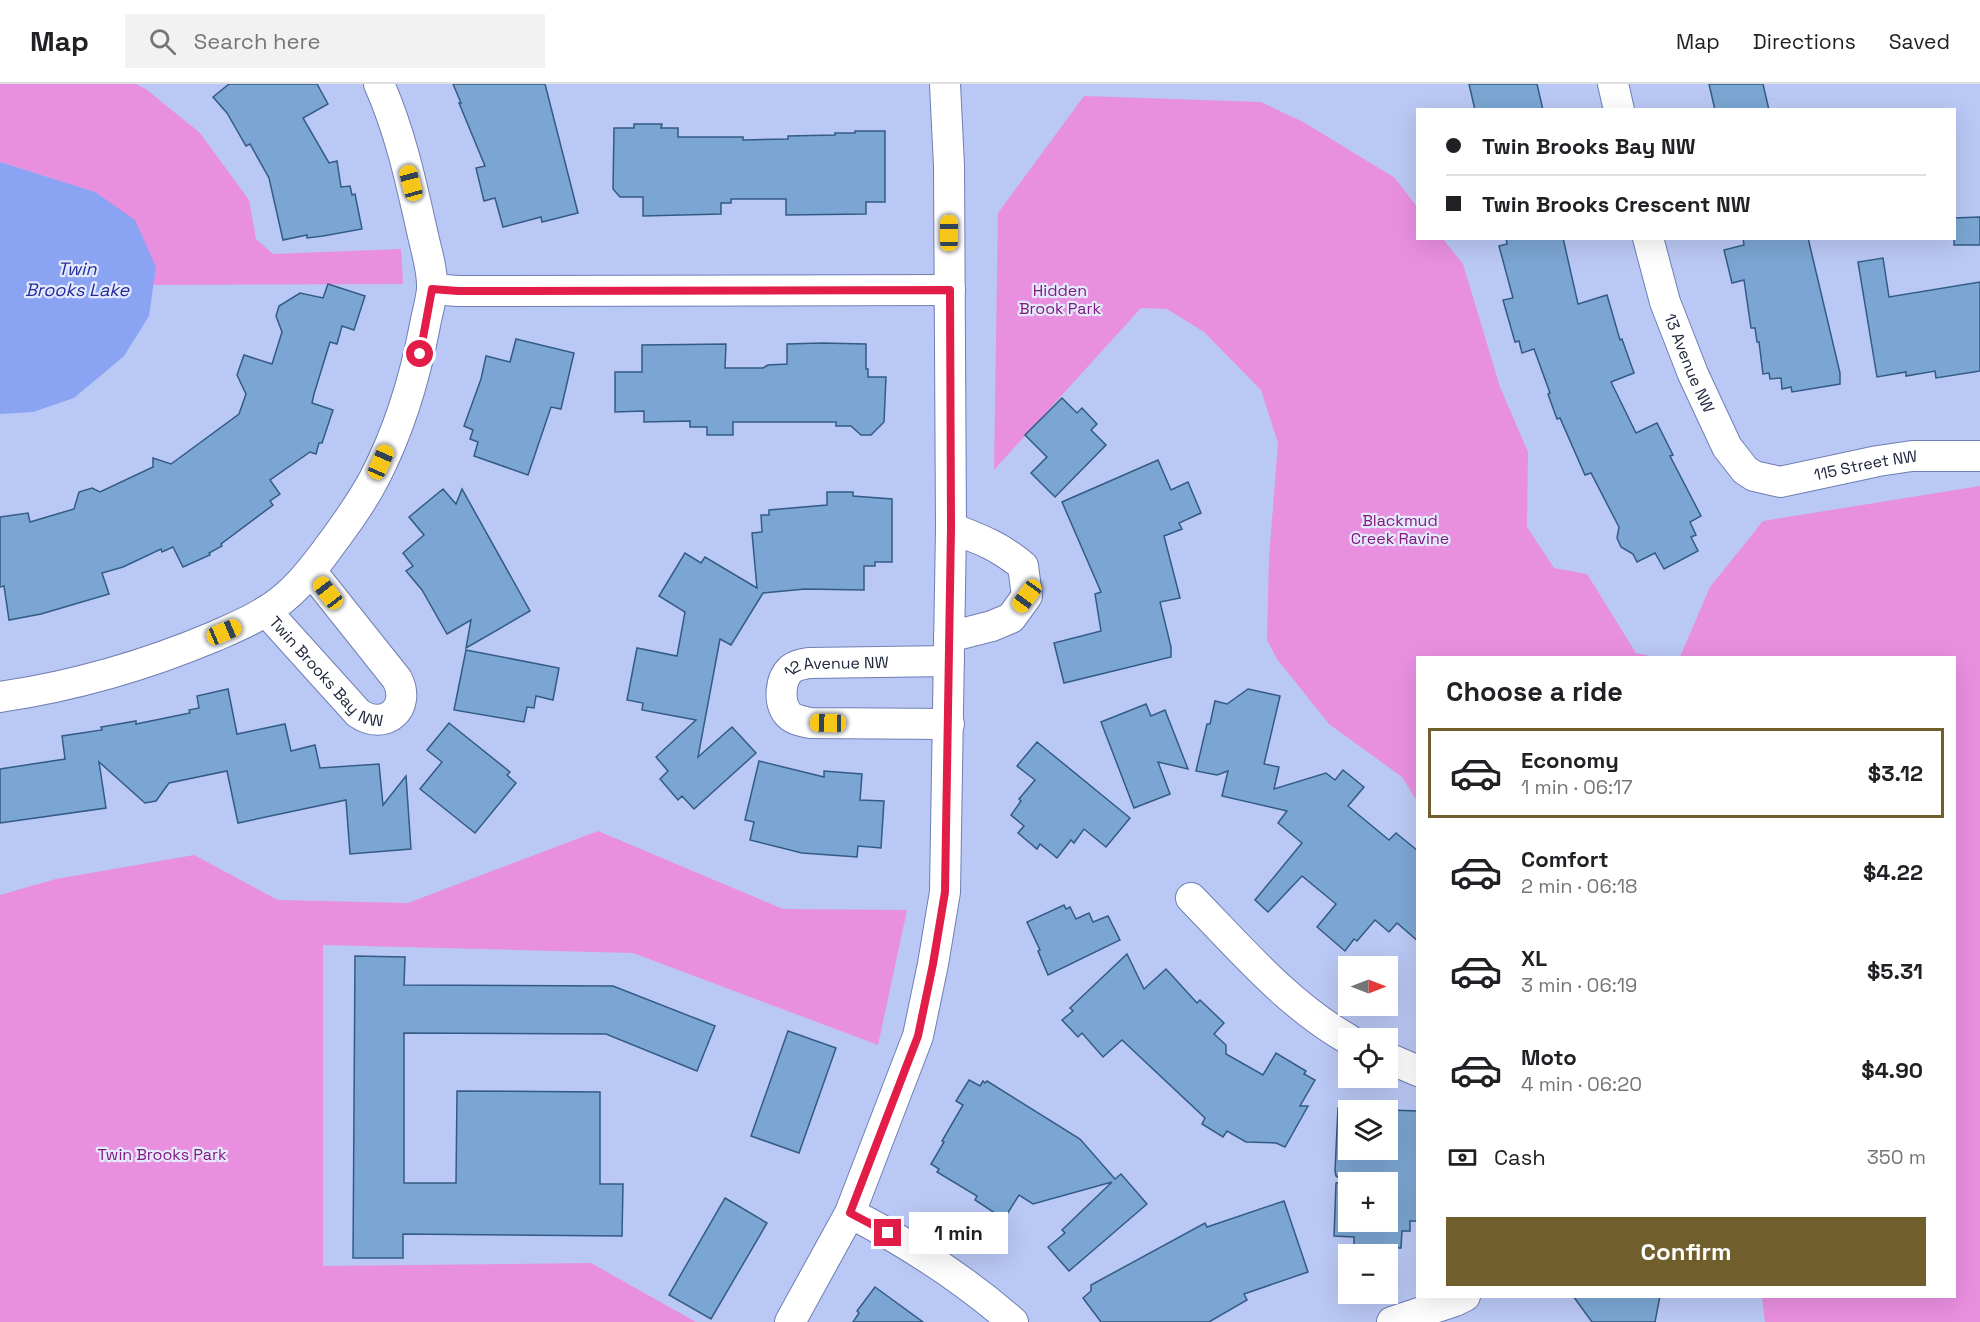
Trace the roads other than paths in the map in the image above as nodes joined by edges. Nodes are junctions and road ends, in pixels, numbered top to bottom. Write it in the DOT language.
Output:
graph roads {
  1 [pos="379,84"];
  2 [pos="945,84"];
  3 [pos="1613,84"];
  4 [pos="1619,108"];
  5 [pos="1649,240"];
  6 [pos="432,289"];
  7 [pos="950,290"];
  8 [pos="1980,456"];
  9 [pos="1754,476"];
  10 [pos="951,528"];
  11 [pos="311,571"];
  12 [pos="266,612"];
  13 [pos="950,649"];
  14 [pos="0,697"];
  15 [pos="949,723"];
  16 [pos="1191,898"];
  17 [pos="1338,1033"];
  18 [pos="1398,1062"];
  19 [pos="1416,1070"];
  20 [pos="850,1213"];
  21 [pos="1461,1298"];
  22 [pos="790,1322"];
  23 [pos="1013,1322"];
  24 [pos="1392,1322"];
  1 -- 6 [label="street, Twin Brooks Bay NW"];
  2 -- 7 [label="street"];
  3 -- 4 [label="street"];
  5 -- 9 [label="street, 13 Avenue NW"];
  6 -- 7 [label="street"];
  6 -- 11 [label="street, Twin Brooks Bay NW"];
  7 -- 10 [label="street"];
  8 -- 9 [label="street, 115 Street NW"];
  10 -- 13 [label="street"];
  10 -- 13 [label="street, 12 Avenue NW"];
  11 -- 12 [label="street, Twin Brooks Bay NW"];
  11 -- 12 [label="street, Twin Brooks Bay NW"];
  12 -- 14 [label="street, Twin Brooks Bay NW"];
  13 -- 15 [label="street"];
  13 -- 15 [label="street, 12 Avenue NW"];
  15 -- 20 [label="street"];
  16 -- 17 [label="street"];
  18 -- 19 [label="street"];
  20 -- 22 [label="street"];
  20 -- 23 [label="street"];
  21 -- 24 [label="street"];
}
